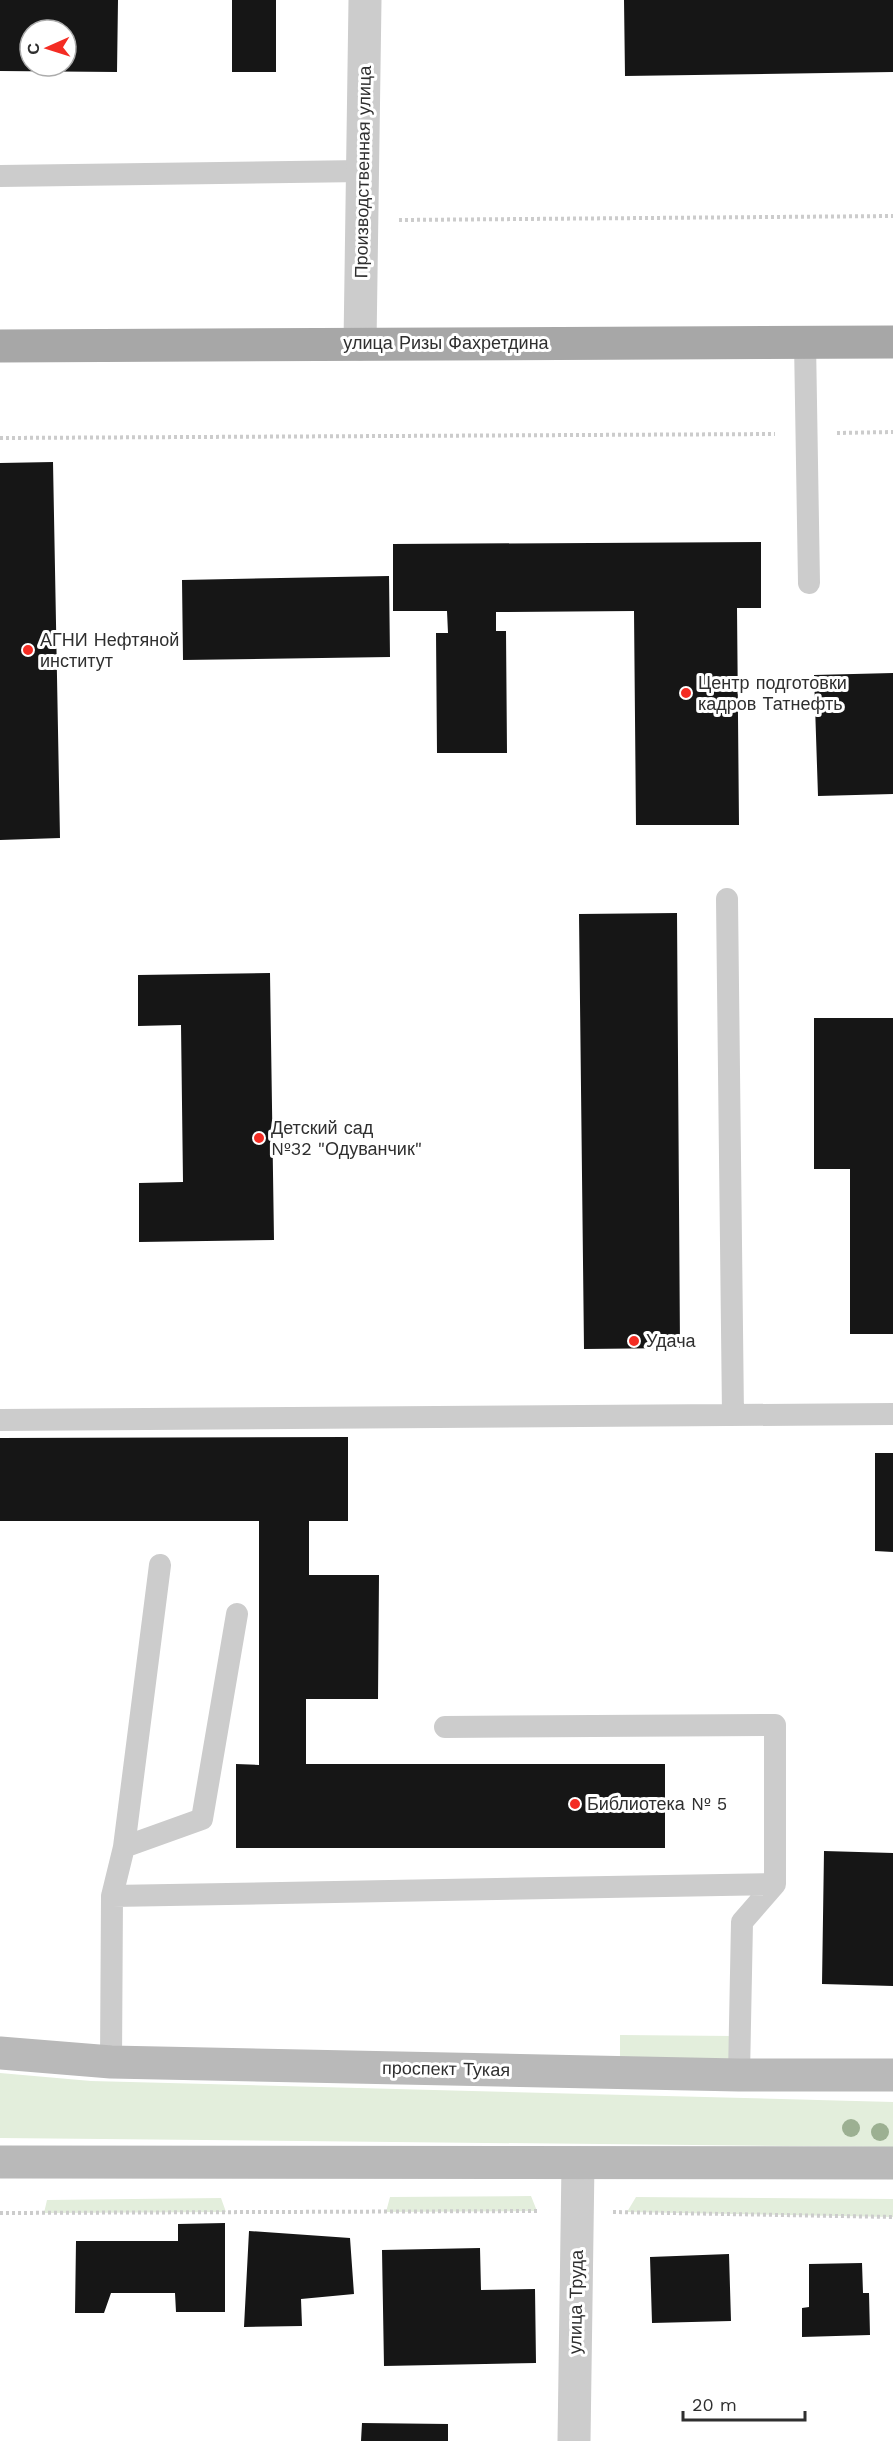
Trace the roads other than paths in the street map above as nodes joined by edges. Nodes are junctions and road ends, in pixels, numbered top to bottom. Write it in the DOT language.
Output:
graph roads {
  1 [pos="365,0"];
  2 [pos="363,171"];
  3 [pos="0,176"];
  4 [pos="806,342"];
  5 [pos="893,342"];
  6 [pos="360,344"];
  7 [pos="0,346"];
  8 [pos="809,584"];
  9 [pos="727,898"];
  10 [pos="893,1414"];
  11 [pos="733,1415"];
  12 [pos="0,1420"];
  13 [pos="160,1565"];
  14 [pos="237,1614"];
  15 [pos="445,1727"];
  16 [pos="124,1847"];
  17 [pos="775,1884"];
  18 [pos="112,1896"];
  19 [pos="0,2053"];
  20 [pos="111,2062"];
  21 [pos="739,2075"];
  22 [pos="893,2075"];
  23 [pos="0,2162"];
  24 [pos="578,2163"];
  25 [pos="893,2163"];
  26 [pos="574,2441"];
  1 -- 2 [label="street, Производственная улица"];
  2 -- 3 [label="lane"];
  2 -- 6 [label="street, Производственная улица"];
  4 -- 5 [label="main road, улица Ризы Фахретдина"];
  4 -- 6 [label="main road, улица Ризы Фахретдина"];
  4 -- 8 [label="lane"];
  6 -- 7 [label="main road, улица Ризы Фахретдина"];
  9 -- 11 [label="lane"];
  10 -- 11 [label="lane"];
  11 -- 12 [label="lane"];
  13 -- 16 [label="lane"];
  14 -- 16 [label="lane"];
  15 -- 17 [label="lane"];
  16 -- 18 [label="lane"];
  17 -- 18 [label="lane"];
  17 -- 21 [label="lane"];
  18 -- 20 [label="lane"];
  19 -- 20 [label="main road, проспект Тукая"];
  20 -- 21 [label="main road, проспект Тукая"];
  21 -- 22 [label="main road, проспект Тукая"];
  23 -- 24 [label="main road"];
  24 -- 25 [label="main road"];
  24 -- 26 [label="street, улица Труда"];
}
